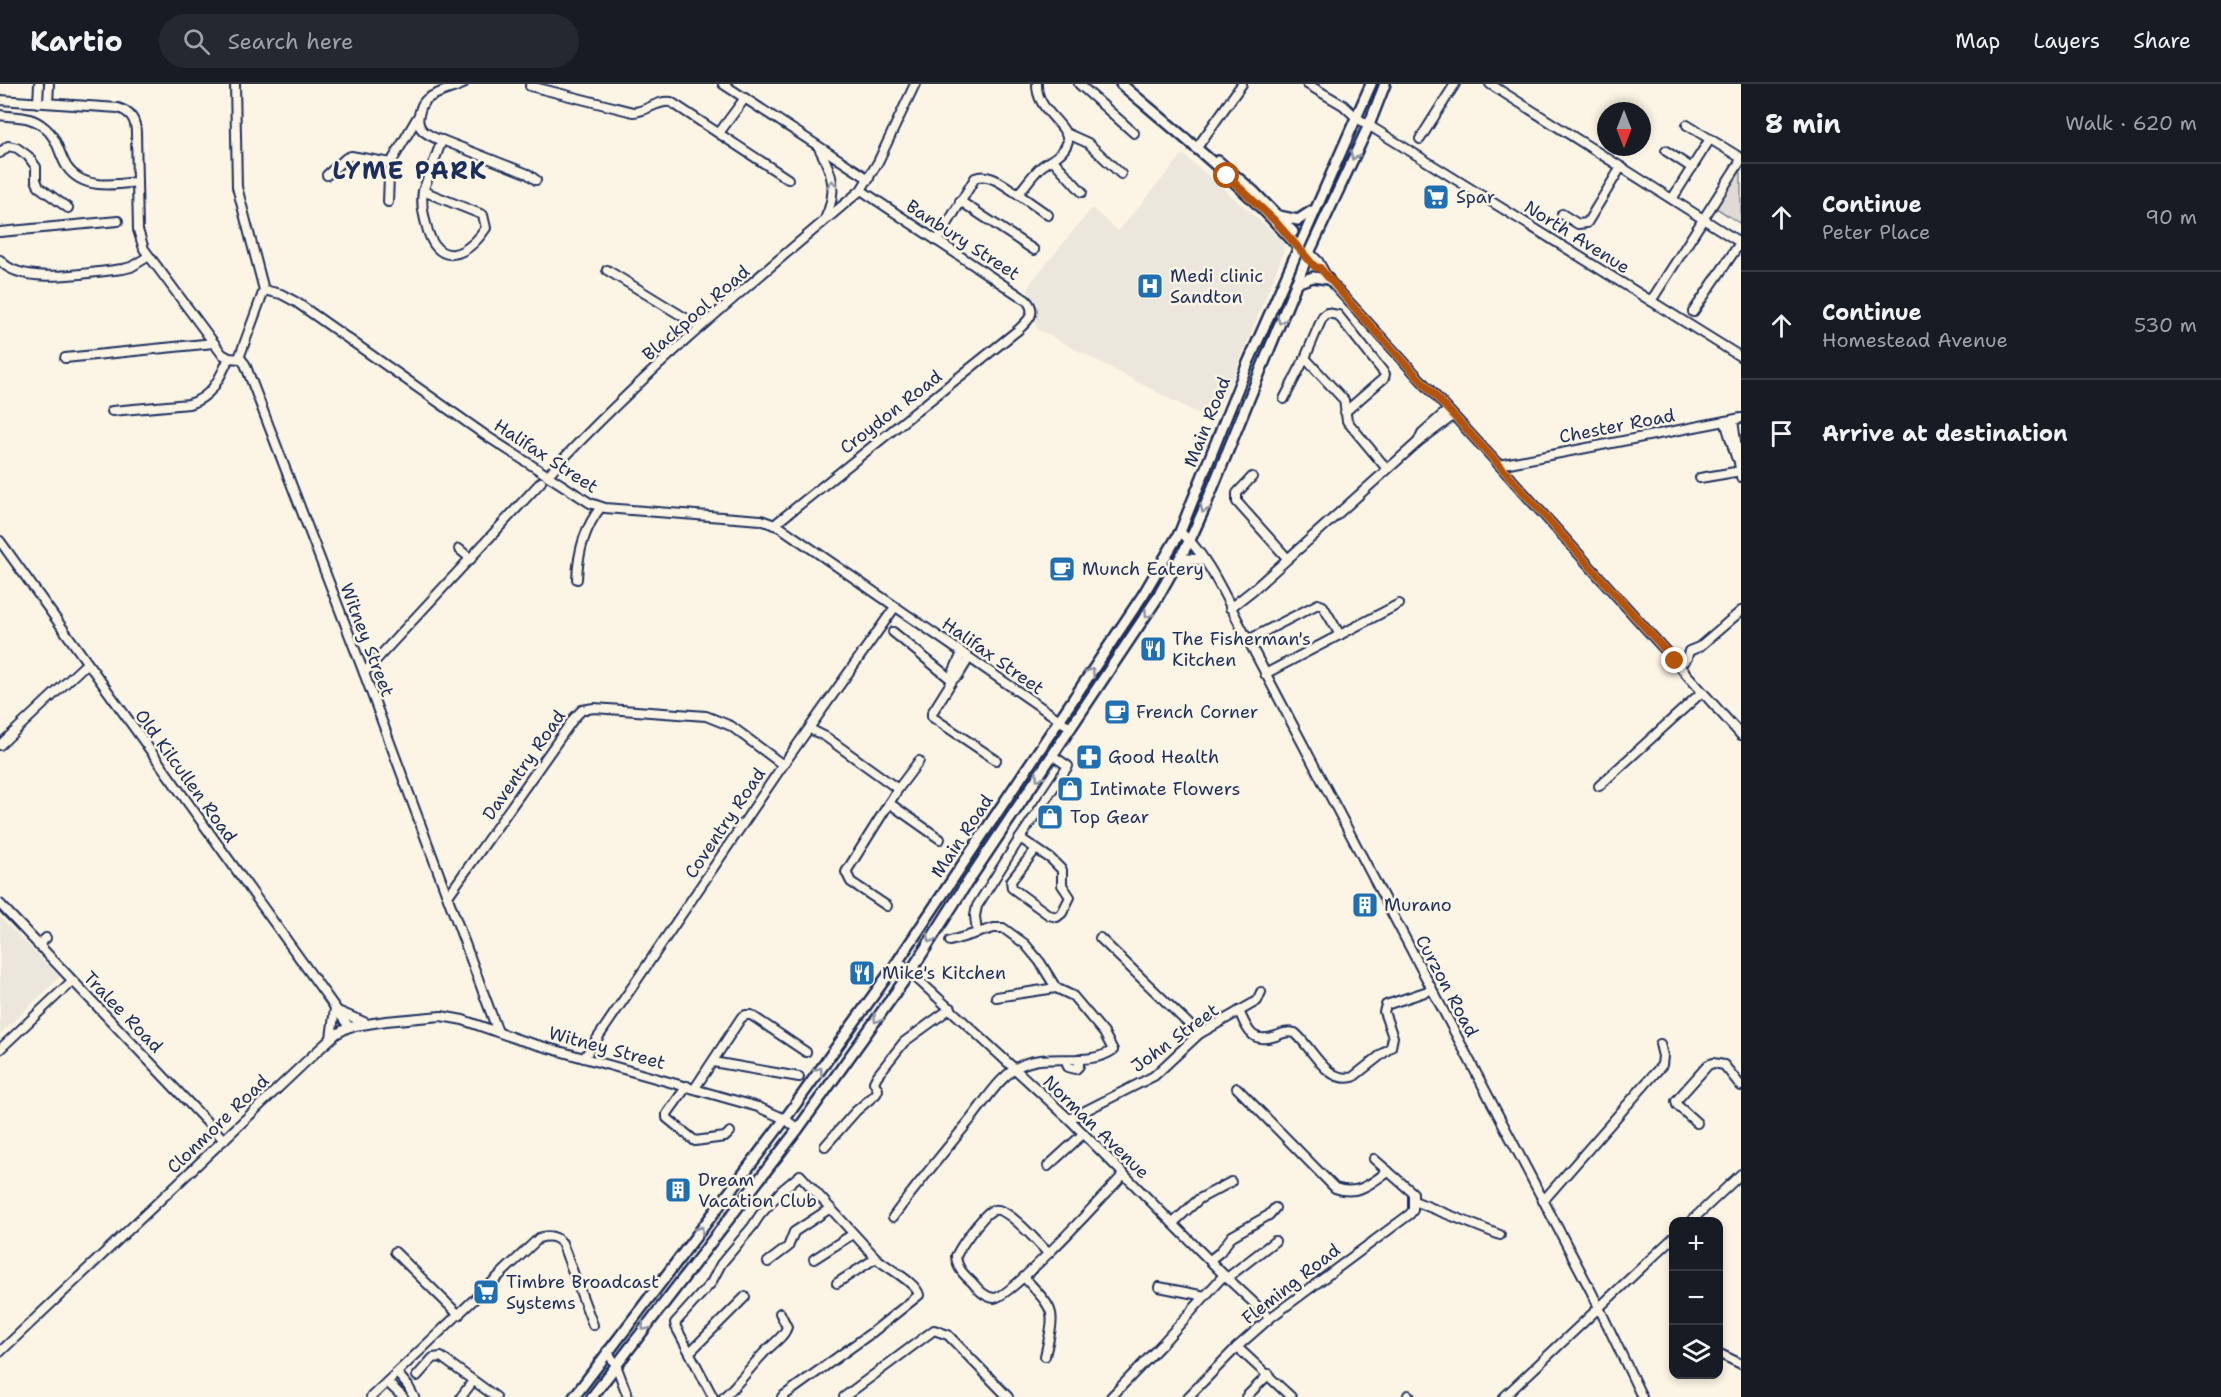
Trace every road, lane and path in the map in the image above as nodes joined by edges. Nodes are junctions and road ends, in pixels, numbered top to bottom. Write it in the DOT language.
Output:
graph roads {
  1 [pos="39,84"];
  2 [pos="49,84"];
  3 [pos="235,84"];
  4 [pos="463,84"];
  5 [pos="723,84"];
  6 [pos="915,84"];
  7 [pos="1037,84"];
  8 [pos="1079,84"];
  9 [pos="1121,84"];
  10 [pos="1127,84"];
  11 [pos="1242,84"];
  12 [pos="1308,84"];
  13 [pos="1371,84"];
  14 [pos="1385,84"];
  15 [pos="1455,84"];
  16 [pos="1490,84"];
  17 [pos="530,86"];
  18 [pos="745,98"];
  19 [pos="0,100"];
  20 [pos="38,103"];
  21 [pos="48,104"];
  22 [pos="0,116"];
  23 [pos="418,116"];
  24 [pos="1357,117"];
  25 [pos="1369,125"];
  26 [pos="1687,125"];
  27 [pos="719,133"];
  28 [pos="1134,133"];
  29 [pos="1068,134"];
  30 [pos="1420,139"];
  31 [pos="1710,139"];
  32 [pos="442,141"];
  33 [pos="819,146"];
  34 [pos="1198,147"];
  35 [pos="1666,151"];
  36 [pos="0,153"];
  37 [pos="1741,159"];
  38 [pos="1053,160"];
  39 [pos="391,163"];
  40 [pos="1621,167"];
  41 [pos="1692,168"];
  42 [pos="1120,174"];
  43 [pos="327,175"];
  44 [pos="788,179"];
  45 [pos="869,179"];
  46 [pos="536,180"];
  47 [pos="137,182"];
  48 [pos="861,190"];
  49 [pos="423,191"];
  50 [pos="1082,192"];
  51 [pos="1018,194"];
  52 [pos="1672,200"];
  53 [pos="960,201"];
  54 [pos="388,202"];
  55 [pos="68,208"];
  56 [pos="1315,208"];
  57 [pos="1562,214"];
  58 [pos="1048,215"];
  59 [pos="1279,216"];
  60 [pos="1703,219"];
  61 [pos="118,221"];
  62 [pos="823,223"];
  63 [pos="0,232"];
  64 [pos="937,241"];
  65 [pos="1740,243"];
  66 [pos="1299,244"];
  67 [pos="1034,250"];
  68 [pos="1308,255"];
  69 [pos="149,256"];
  70 [pos="0,260"];
  71 [pos="607,270"];
  72 [pos="1328,279"];
  73 [pos="1296,283"];
  74 [pos="264,290"];
  75 [pos="1651,301"];
  76 [pos="1692,312"];
  77 [pos="1026,323"];
  78 [pos="700,327"];
  79 [pos="214,343"];
  80 [pos="1741,357"];
  81 [pos="65,358"];
  82 [pos="229,358"];
  83 [pos="239,358"];
  84 [pos="1305,358"];
  85 [pos="1284,399"];
  86 [pos="112,411"];
  87 [pos="1345,412"];
  88 [pos="1451,413"];
  89 [pos="1733,420"];
  90 [pos="1499,465"];
  91 [pos="1387,469"];
  92 [pos="1740,472"];
  93 [pos="1252,477"];
  94 [pos="1700,478"];
  95 [pos="544,479"];
  96 [pos="601,507"];
  97 [pos="774,525"];
  98 [pos="1180,532"];
  99 [pos="1191,540"];
  100 [pos="0,542"];
  101 [pos="459,549"];
  102 [pos="1287,558"];
  103 [pos="471,559"];
  104 [pos="1203,560"];
  105 [pos="1178,563"];
  106 [pos="577,579"];
  107 [pos="1399,604"];
  108 [pos="895,607"];
  109 [pos="1231,610"];
  110 [pos="1741,611"];
  111 [pos="893,632"];
  112 [pos="1340,635"];
  113 [pos="1248,639"];
  114 [pos="962,653"];
  115 [pos="969,658"];
  116 [pos="87,663"];
  117 [pos="1679,666"];
  118 [pos="364,673"];
  119 [pos="1265,674"];
  120 [pos="953,679"];
  121 [pos="1702,692"];
  122 [pos="1059,720"];
  123 [pos="1071,728"];
  124 [pos="810,729"];
  125 [pos="1741,735"];
  126 [pos="0,745"];
  127 [pos="1053,756"];
  128 [pos="996,760"];
  129 [pos="919,761"];
  130 [pos="783,765"];
  131 [pos="1599,786"];
  132 [pos="898,789"];
  133 [pos="889,803"];
  134 [pos="1020,838"];
  135 [pos="940,839"];
  136 [pos="1036,849"];
  137 [pos="448,896"];
  138 [pos="0,904"];
  139 [pos="887,906"];
  140 [pos="977,933"];
  141 [pos="46,938"];
  142 [pos="1100,938"];
  143 [pos="950,941"];
  144 [pos="38,945"];
  145 [pos="898,961"];
  146 [pos="910,971"];
  147 [pos="72,981"];
  148 [pos="1056,988"];
  149 [pos="1431,990"];
  150 [pos="1262,992"];
  151 [pos="996,997"];
  152 [pos="951,1008"];
  153 [pos="337,1010"];
  154 [pos="1239,1011"];
  155 [pos="366,1023"];
  156 [pos="349,1027"];
  157 [pos="498,1032"];
  158 [pos="1199,1034"];
  159 [pos="331,1038"];
  160 [pos="1660,1044"];
  161 [pos="0,1049"];
  162 [pos="806,1052"];
  163 [pos="584,1058"];
  164 [pos="713,1062"];
  165 [pos="1014,1069"];
  166 [pos="799,1077"];
  167 [pos="1741,1086"];
  168 [pos="691,1087"];
  169 [pos="1237,1088"];
  170 [pos="785,1119"];
  171 [pos="1069,1119"];
  172 [pos="1697,1123"];
  173 [pos="798,1129"];
  174 [pos="730,1132"];
  175 [pos="1083,1134"];
  176 [pos="224,1140"];
  177 [pos="825,1146"];
  178 [pos="1374,1159"];
  179 [pos="1048,1166"];
  180 [pos="1388,1171"];
  181 [pos="1124,1174"];
  182 [pos="1741,1174"];
  183 [pos="1231,1182"];
  184 [pos="1414,1201"];
  185 [pos="1543,1201"];
  186 [pos="1275,1208"];
  187 [pos="830,1209"];
  188 [pos="1694,1217"];
  189 [pos="893,1218"];
  190 [pos="1173,1222"];
  191 [pos="853,1234"];
  192 [pos="1500,1235"];
  193 [pos="1275,1241"];
  194 [pos="1669,1242"];
  195 [pos="395,1252"];
  196 [pos="1048,1252"];
  197 [pos="876,1258"];
  198 [pos="814,1259"];
  199 [pos="1210,1260"];
  200 [pos="768,1262"];
  201 [pos="1024,1277"];
  202 [pos="1226,1277"];
  203 [pos="837,1283"];
  204 [pos="1159,1287"];
  205 [pos="1205,1296"];
  206 [pos="745,1298"];
  207 [pos="1599,1306"];
  208 [pos="780,1313"];
  209 [pos="459,1315"];
  210 [pos="1270,1318"];
  211 [pos="593,1325"];
  212 [pos="1237,1347"];
  213 [pos="607,1351"];
  214 [pos="0,1352"];
  215 [pos="690,1352"];
  216 [pos="1723,1355"];
  217 [pos="1045,1356"];
  218 [pos="1741,1364"];
  219 [pos="616,1365"];
  220 [pos="397,1373"];
  221 [pos="1269,1374"];
  222 [pos="417,1376"];
  223 [pos="472,1381"];
  224 [pos="387,1383"];
  225 [pos="371,1397"];
  226 [pos="403,1397"];
  227 [pos="414,1397"];
  228 [pos="461,1397"];
  229 [pos="496,1397"];
  230 [pos="574,1397"];
  231 [pos="592,1397"];
  232 [pos="628,1397"];
  233 [pos="713,1397"];
  234 [pos="724,1397"];
  235 [pos="782,1397"];
  236 [pos="844,1397"];
  237 [pos="1008,1397"];
  238 [pos="1111,1397"];
  239 [pos="1188,1397"];
  240 [pos="1246,1397"];
  241 [pos="1291,1397"];
  242 [pos="1504,1397"];
  243 [pos="1642,1397"];
  1 -- 20 [label="street"];
  2 -- 21 [label="street"];
  3 -- 74 [label="street"];
  4 -- 23 [label="street"];
  5 -- 18 [label="street"];
  6 -- 45 [label="street, Blackpool Road"];
  7 -- 29 [label="street"];
  8 -- 28 [label="street"];
  9 -- 34 [label="main road"];
  10 -- 34 [label="main road"];
  11 -- 34 [label="street"];
  12 -- 24 [label="street, North Avenue"];
  13 -- 24 [label="main road, Main Road"];
  14 -- 25 [label="main road, Main Road"];
  15 -- 30 [label="street"];
  16 -- 40 [label="street"];
  17 -- 27 [label="street"];
  18 -- 27 [label="street"];
  18 -- 33 [label="street"];
  19 -- 20 [label="street"];
  20 -- 21 [label="street"];
  21 -- 47 [label="street"];
  22 -- 47 [label="street"];
  23 -- 32 [label="street"];
  23 -- 39 [label="street"];
  24 -- 25 [label="street, North Avenue"];
  24 -- 56 [label="main road, Main Road"];
  25 -- 68 [label="main road, Main Road, one-way"];
  25 -- 75 [label="street, North Avenue"];
  26 -- 31 [label="street"];
  27 -- 44 [label="street"];
  29 -- 38 [label="street"];
  29 -- 42 [label="street"];
  31 -- 37 [label="street"];
  31 -- 41 [label="street"];
  32 -- 46 [label="street"];
  32 -- 49 [label="street"];
  33 -- 45 [label="street"];
  62 -- 33 [label="street, one-way"];
  34 -- 59 [label="main road"];
  34 -- 66 [label="main road"];
  35 -- 41 [label="street"];
  36 -- 55 [label="street"];
  37 -- 60 [label="street"];
  38 -- 50 [label="street"];
  38 -- 51 [label="street"];
  39 -- 43 [label="street"];
  39 -- 54 [label="street"];
  40 -- 52 [label="street"];
  40 -- 57 [label="street"];
  41 -- 52 [label="street"];
  45 -- 48 [label="street, Blackpool Road"];
  47 -- 69 [label="street"];
  48 -- 62 [label="street, Blackpool Road"];
  48 -- 64 [label="street, Banbury Street"];
  49 -- 49 [label="street"];
  51 -- 53 [label="street"];
  51 -- 58 [label="street"];
  52 -- 60 [label="street"];
  53 -- 64 [label="street"];
  53 -- 67 [label="street"];
  56 -- 59 [label="main road"];
  56 -- 66 [label="main road, Main Road"];
  59 -- 66 [label="main road"];
  60 -- 65 [label="street"];
  60 -- 75 [label="street"];
  61 -- 63 [label="street"];
  62 -- 78 [label="street, Blackpool Road"];
  64 -- 77 [label="street, Banbury Street"];
  65 -- 76 [label="street"];
  66 -- 68 [label="main road"];
  66 -- 98 [label="main road, Main Road"];
  68 -- 72 [label="street"];
  68 -- 73 [label="main road, Main Road"];
  69 -- 70 [label="street"];
  69 -- 79 [label="street"];
  71 -- 78 [label="street"];
  72 -- 73 [label="main road"];
  72 -- 88 [label="street"];
  73 -- 99 [label="main road, Main Road, one-way"];
  74 -- 83 [label="street"];
  74 -- 95 [label="street, Halifax Street"];
  75 -- 80 [label="street, North Avenue"];
  77 -- 97 [label="street, Croydon Road"];
  78 -- 95 [label="street, Blackpool Road"];
  79 -- 81 [label="street"];
  79 -- 82 [label="street"];
  82 -- 83 [label="street"];
  82 -- 86 [label="street"];
  83 -- 118 [label="street, Witney Street"];
  84 -- 85 [label="street"];
  84 -- 87 [label="street"];
  84 -- 87 [label="street"];
  87 -- 91 [label="street"];
  88 -- 90 [label="street"];
  88 -- 91 [label="street"];
  89 -- 90 [label="street, Chester Road"];
  89 -- 92 [label="street"];
  90 -- 117 [label="street"];
  91 -- 102 [label="street"];
  92 -- 94 [label="street"];
  93 -- 102 [label="street"];
  95 -- 96 [label="street, Halifax Street"];
  95 -- 103 [label="street, Blackpool Road"];
  96 -- 97 [label="street, Halifax Street"];
  96 -- 106 [label="street"];
  97 -- 108 [label="street, Halifax Street"];
  98 -- 99 [label="street, Curzon Road"];
  122 -- 98 [label="main road, Main Road, one-way"];
  99 -- 104 [label="street, Curzon Road"];
  99 -- 105 [label="main road, Main Road"];
  100 -- 116 [label="street, Old Kilcullen Road"];
  101 -- 103 [label="street"];
  102 -- 109 [label="street"];
  103 -- 118 [label="street, Blackpool Road"];
  104 -- 105 [label="main road"];
  104 -- 109 [label="street, Curzon Road"];
  105 -- 123 [label="main road, Main Road, one-way"];
  107 -- 112 [label="street"];
  108 -- 114 [label="street, Halifax Street"];
  108 -- 124 [label="street, Coventry Road"];
  109 -- 113 [label="street, Curzon Road"];
  110 -- 117 [label="street"];
  111 -- 120 [label="street"];
  112 -- 113 [label="street"];
  112 -- 119 [label="street"];
  113 -- 119 [label="street, Curzon Road"];
  114 -- 115 [label="street, Halifax Street"];
  114 -- 120 [label="street"];
  115 -- 120 [label="street"];
  115 -- 122 [label="street, Halifax Street"];
  116 -- 126 [label="street"];
  116 -- 153 [label="street, Old Kilcullen Road"];
  117 -- 121 [label="street"];
  118 -- 137 [label="street, Witney Street"];
  119 -- 149 [label="street, Curzon Road"];
  120 -- 128 [label="street"];
  121 -- 125 [label="street"];
  121 -- 131 [label="street"];
  122 -- 123 [label="street, Halifax Street"];
  122 -- 145 [label="main road, Main Road"];
  123 -- 127 [label="main road, Main Road"];
  124 -- 130 [label="street, Coventry Road"];
  124 -- 132 [label="street"];
  127 -- 134 [label="street"];
  127 -- 146 [label="main road, Main Road, one-way"];
  129 -- 132 [label="street"];
  130 -- 137 [label="street, Daventry Road"];
  130 -- 163 [label="street, Coventry Road"];
  132 -- 133 [label="street"];
  133 -- 135 [label="street"];
  133 -- 139 [label="street"];
  134 -- 136 [label="street"];
  134 -- 140 [label="street"];
  136 -- 136 [label="street"];
  137 -- 157 [label="street, Witney Street"];
  138 -- 144 [label="street, Tralee Road"];
  140 -- 143 [label="street"];
  140 -- 148 [label="street"];
  141 -- 144 [label="street"];
  142 -- 158 [label="street"];
  144 -- 147 [label="street, Tralee Road"];
  145 -- 146 [label="street, Norman Avenue"];
  170 -- 145 [label="main road, Main Road, one-way"];
  146 -- 152 [label="street, Norman Avenue"];
  146 -- 173 [label="main road, Main Road, one-way"];
  147 -- 161 [label="street"];
  147 -- 176 [label="street, Tralee Road"];
  148 -- 151 [label="street"];
  148 -- 165 [label="street"];
  149 -- 154 [label="street"];
  149 -- 185 [label="street, Curzon Road"];
  150 -- 154 [label="street, John Street"];
  152 -- 165 [label="street, Norman Avenue"];
  152 -- 177 [label="street"];
  153 -- 155 [label="street"];
  153 -- 156 [label="street, Old Kilcullen Road"];
  153 -- 159 [label="street"];
  154 -- 158 [label="street, John Street"];
  155 -- 156 [label="street, Clonmore Road"];
  155 -- 157 [label="street, Clonmore Road"];
  156 -- 159 [label="street, Clonmore Road"];
  157 -- 163 [label="street, Witney Street"];
  158 -- 171 [label="street, John Street"];
  159 -- 176 [label="street, Clonmore Road"];
  160 -- 185 [label="street"];
  162 -- 164 [label="street"];
  163 -- 168 [label="street, Witney Street"];
  164 -- 166 [label="street"];
  164 -- 168 [label="street"];
  165 -- 171 [label="street, Norman Avenue"];
  165 -- 189 [label="street"];
  167 -- 172 [label="street"];
  168 -- 170 [label="street, Witney Street"];
  168 -- 174 [label="street"];
  169 -- 180 [label="street"];
  170 -- 173 [label="street, Witney Street"];
  213 -- 170 [label="main road, Main Road, one-way"];
  171 -- 175 [label="street, Norman Avenue"];
  173 -- 219 [label="main road, Main Road, one-way"];
  175 -- 179 [label="street"];
  175 -- 181 [label="street, Norman Avenue"];
  176 -- 214 [label="street, Clonmore Road"];
  178 -- 180 [label="street"];
  180 -- 184 [label="street"];
  181 -- 190 [label="street, Norman Avenue"];
  181 -- 196 [label="street"];
  182 -- 188 [label="street"];
  183 -- 190 [label="street"];
  184 -- 192 [label="street"];
  184 -- 210 [label="street, Fleming Road"];
  185 -- 207 [label="street, Curzon Road"];
  186 -- 199 [label="street"];
  187 -- 191 [label="street"];
  187 -- 200 [label="street"];
  187 -- 215 [label="street"];
  190 -- 199 [label="street, Norman Avenue"];
  191 -- 197 [label="street"];
  191 -- 198 [label="street"];
  193 -- 202 [label="street"];
  194 -- 207 [label="street"];
  195 -- 209 [label="street"];
  196 -- 201 [label="street"];
  196 -- 201 [label="street"];
  197 -- 203 [label="street"];
  197 -- 235 [label="street"];
  199 -- 202 [label="street, Norman Avenue"];
  201 -- 217 [label="street"];
  202 -- 205 [label="street"];
  202 -- 210 [label="street, Norman Avenue"];
  204 -- 205 [label="street"];
  205 -- 238 [label="street"];
  206 -- 215 [label="street"];
  207 -- 242 [label="street"];
  207 -- 243 [label="street, Curzon Road"];
  208 -- 234 [label="street"];
  209 -- 211 [label="street"];
  209 -- 220 [label="street"];
  210 -- 212 [label="street, Fleming Road"];
  212 -- 221 [label="street"];
  212 -- 239 [label="street, Fleming Road"];
  213 -- 219 [label="street"];
  213 -- 230 [label="main road, Main Road"];
  215 -- 233 [label="street"];
  216 -- 218 [label="street"];
  219 -- 231 [label="main road, Main Road"];
  219 -- 232 [label="street"];
  220 -- 224 [label="street"];
  220 -- 227 [label="street"];
  221 -- 240 [label="street"];
  221 -- 241 [label="street"];
  222 -- 223 [label="street"];
  223 -- 228 [label="street"];
  223 -- 229 [label="street"];
  224 -- 225 [label="street"];
  224 -- 226 [label="street"];
  236 -- 237 [label="street"];
}
